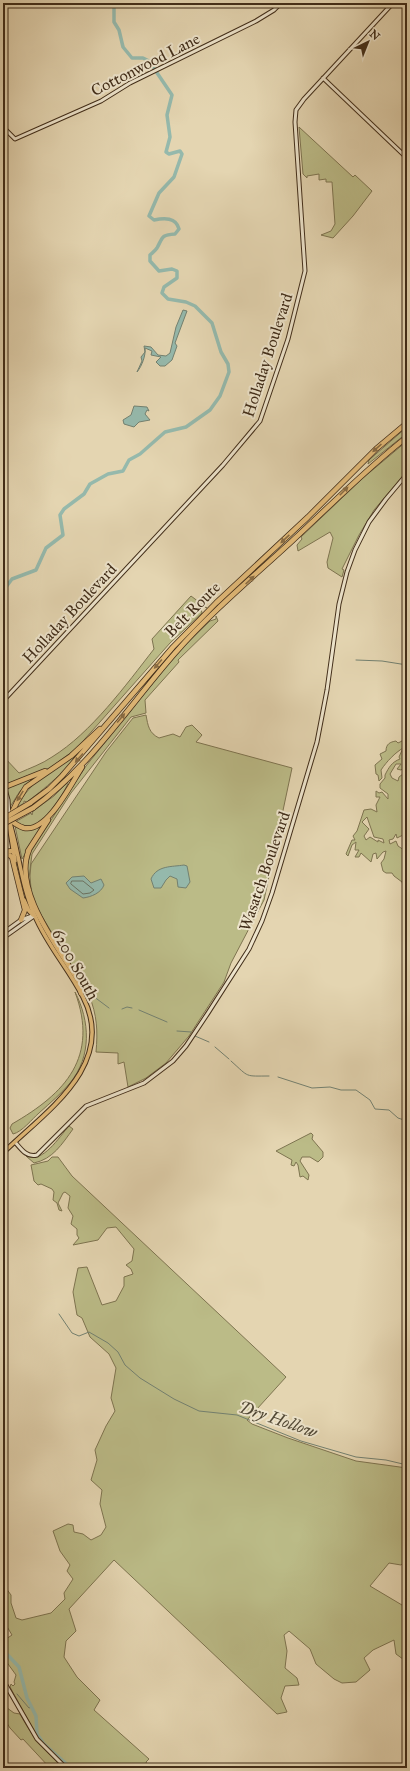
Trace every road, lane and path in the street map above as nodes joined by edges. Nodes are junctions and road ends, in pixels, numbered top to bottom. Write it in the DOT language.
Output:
graph roads {
  1 [pos="281,3"];
  2 [pos="393,3"];
  3 [pos="323,78"];
  4 [pos="3,127"];
  5 [pos="407,158"];
  6 [pos="407,423"];
  7 [pos="407,437"];
  8 [pos="407,474"];
  9 [pos="206,617"];
  10 [pos="3,702"];
  11 [pos="122,706"];
  12 [pos="96,748"];
  13 [pos="61,764"];
  14 [pos="4,784"];
  15 [pos="3,800"];
  16 [pos="57,805"];
  17 [pos="3,814"];
  18 [pos="9,818"];
  19 [pos="3,819"];
  20 [pos="3,824"];
  21 [pos="3,831"];
  22 [pos="29,850"];
  23 [pos="13,851"];
  24 [pos="3,853"];
  25 [pos="22,872"];
  26 [pos="25,902"];
  27 [pos="34,916"];
  28 [pos="21,920"];
  29 [pos="3,933"];
  30 [pos="3,938"];
  31 [pos="81,993"];
  32 [pos="15,1142"];
  33 [pos="3,1153"];
  34 [pos="3,1680"];
  35 [pos="66,1768"];
  1 -- 4 [label="street, Cottonwood Lane"];
  2 -- 3 [label="street, Holladay Boulevard"];
  3 -- 5 [label="street"];
  3 -- 10 [label="street, Holladay Boulevard"];
  6 -- 9 [label="highway, Belt Route, one-way"];
  9 -- 7 [label="highway, Belt Route, one-way"];
  8 -- 32 [label="street, Wasatch Boulevard"];
  9 -- 11 [label="highway, Belt Route, one-way"];
  12 -- 9 [label="highway, Belt Route, one-way"];
  11 -- 13 [label="highway"];
  11 -- 19 [label="highway, Belt Route, one-way, bridge"];
  12 -- 16 [label="highway"];
  12 -- 20 [label="highway, Belt Route, bridge"];
  13 -- 14 [label="highway"];
  13 -- 18 [label="highway, one-way"];
  14 -- 18 [label="street, 6200 South"];
  15 -- 18 [label="street, 6200 South"];
  16 -- 18 [label="highway"];
  16 -- 22 [label="highway"];
  17 -- 18 [label="highway"];
  18 -- 21 [label="highway"];
  18 -- 23 [label="main road, 6200 South"];
  18 -- 25 [label="main road, 6200 South"];
  22 -- 25 [label="highway"];
  22 -- 31 [label="highway"];
  23 -- 24 [label="highway"];
  23 -- 26 [label="main road, 6200 South"];
  24 -- 28 [label="highway"];
  25 -- 27 [label="main road, 6200 South"];
  26 -- 27 [label="main road, 6200 South"];
  26 -- 28 [label="street"];
  27 -- 28 [label="street"];
  27 -- 30 [label="street"];
  27 -- 31 [label="main road, 6200 South"];
  28 -- 29 [label="street"];
  31 -- 32 [label="main road, 6200 South"];
  32 -- 33 [label="main road"];
  34 -- 35 [label="street"];
}
